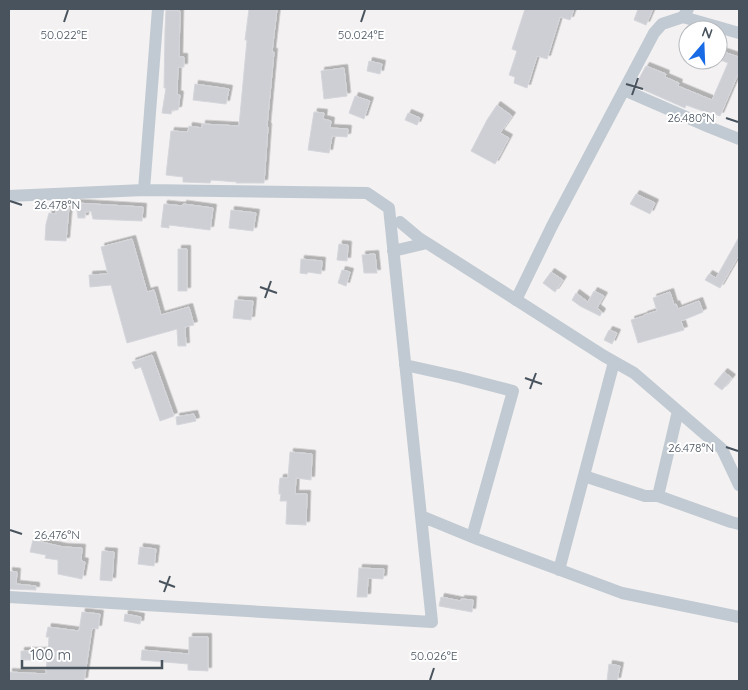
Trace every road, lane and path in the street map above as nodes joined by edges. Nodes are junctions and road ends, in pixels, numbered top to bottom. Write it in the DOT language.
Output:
graph roads {
  1 [pos="158,9"];
  2 [pos="685,13"];
  3 [pos="739,33"];
  4 [pos="624,90"];
  5 [pos="739,139"];
  6 [pos="144,190"];
  7 [pos="9,196"];
  8 [pos="400,222"];
  9 [pos="427,244"];
  10 [pos="393,251"];
  11 [pos="516,300"];
  12 [pos="614,362"];
  13 [pos="405,364"];
  14 [pos="678,410"];
  15 [pos="584,476"];
  16 [pos="739,485"];
  17 [pos="658,496"];
  18 [pos="421,516"];
  19 [pos="739,524"];
  20 [pos="472,537"];
  21 [pos="560,570"];
  22 [pos="9,597"];
  23 [pos="739,617"];
  1 -- 6 [label="street"];
  2 -- 3 [label="street"];
  2 -- 4 [label="street"];
  4 -- 5 [label="street"];
  4 -- 11 [label="street"];
  6 -- 7 [label="street"];
  6 -- 10 [label="street"];
  8 -- 9 [label="street"];
  9 -- 10 [label="street"];
  9 -- 11 [label="street"];
  10 -- 13 [label="street"];
  11 -- 12 [label="street"];
  12 -- 14 [label="street"];
  12 -- 15 [label="street"];
  13 -- 18 [label="street"];
  13 -- 20 [label="street"];
  14 -- 16 [label="street"];
  14 -- 17 [label="street"];
  15 -- 17 [label="street"];
  15 -- 21 [label="street"];
  17 -- 19 [label="street"];
  18 -- 20 [label="street"];
  18 -- 22 [label="street"];
  20 -- 21 [label="street"];
  21 -- 23 [label="street"];
}
